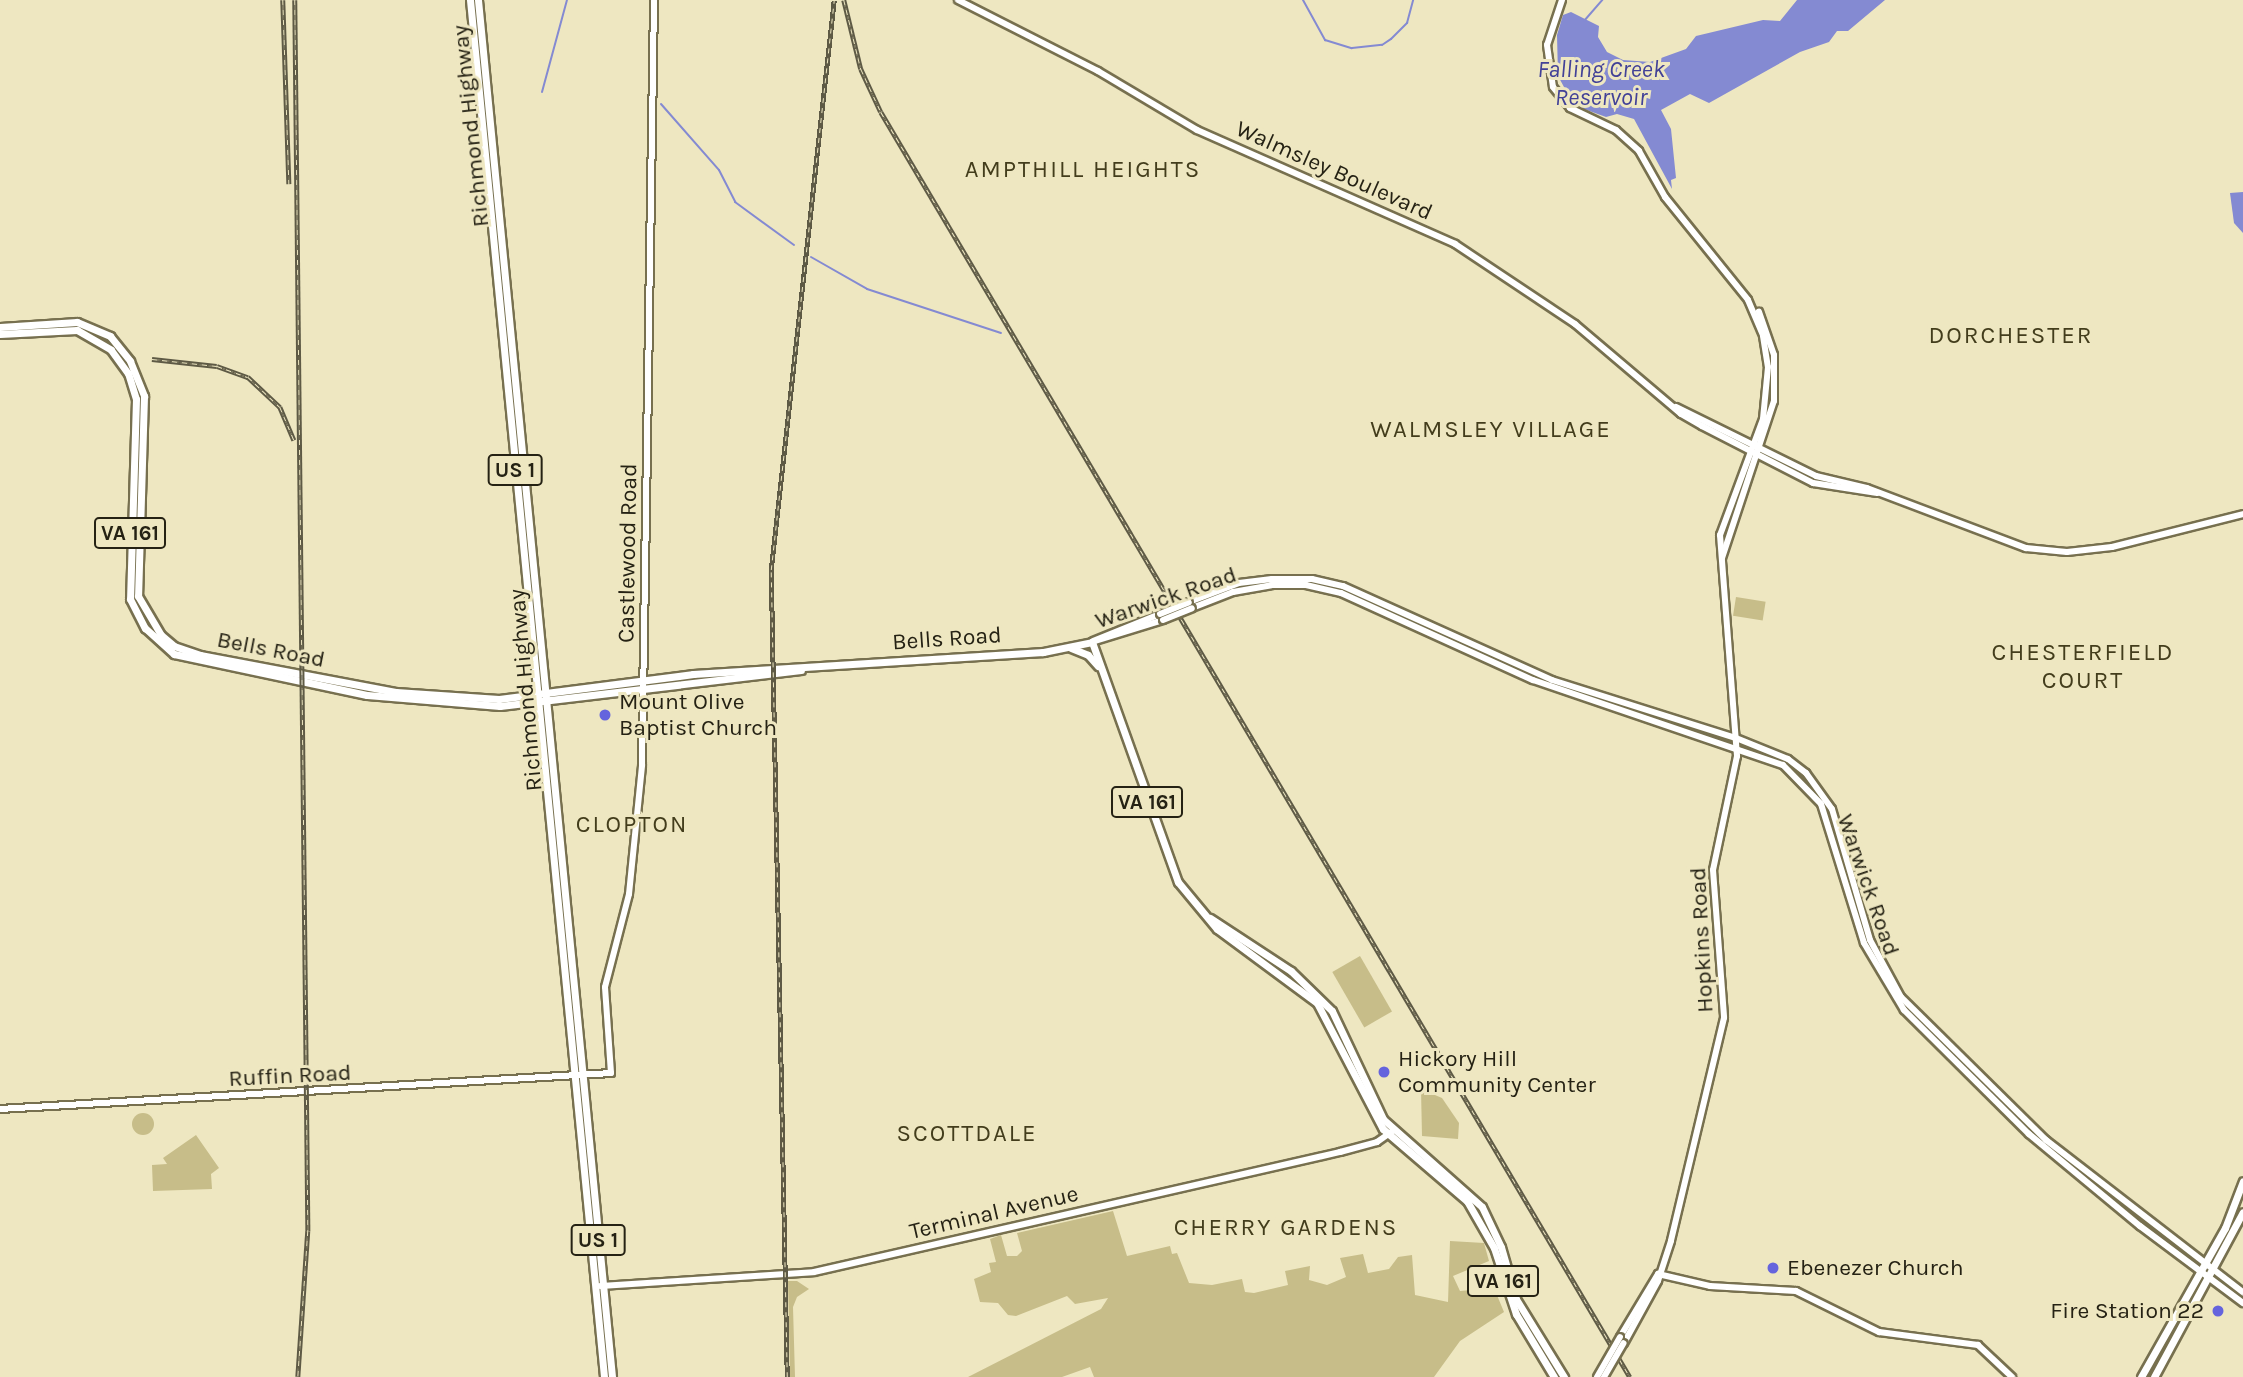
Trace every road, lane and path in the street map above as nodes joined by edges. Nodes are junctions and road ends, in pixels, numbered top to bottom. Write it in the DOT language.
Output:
graph roads {
  1 [pos="470,0"];
  2 [pos="478,0"];
  3 [pos="654,0"];
  4 [pos="958,0"];
  5 [pos="1562,0"];
  6 [pos="0,327"];
  7 [pos="15,329"];
  8 [pos="0,334"];
  9 [pos="1755,450"];
  10 [pos="2243,514"];
  11 [pos="1191,605"];
  12 [pos="1092,642"];
  13 [pos="1069,648"];
  14 [pos="1101,669"];
  15 [pos="642,684"];
  16 [pos="542,698"];
  17 [pos="1736,738"];
  18 [pos="1737,746"];
  19 [pos="1209,918"];
  20 [pos="1356,1065"];
  21 [pos="578,1077"];
  22 [pos="1354,1077"];
  23 [pos="0,1109"];
  24 [pos="1391,1133"];
  25 [pos="2243,1181"];
  26 [pos="2243,1212"];
  27 [pos="2206,1263"];
  28 [pos="2215,1270"];
  29 [pos="2201,1272"];
  30 [pos="1658,1274"];
  31 [pos="2210,1278"];
  32 [pos="599,1286"];
  33 [pos="2243,1292"];
  34 [pos="2243,1303"];
  35 [pos="1622,1340"];
  36 [pos="604,1377"];
  37 [pos="612,1377"];
  38 [pos="1554,1377"];
  39 [pos="1564,1377"];
  40 [pos="1597,1377"];
  41 [pos="1604,1377"];
  42 [pos="2012,1377"];
  43 [pos="2141,1377"];
  44 [pos="2154,1377"];
  1 -- 16 [label="main road, Richmond Highway / US 1"];
  2 -- 16 [label="main road, Richmond Highway / US 1"];
  3 -- 15 [label="main road, Castlewood Road"];
  4 -- 9 [label="main road, Walmsley Boulevard"];
  5 -- 9 [label="main road, Hopkins Road"];
  6 -- 7 [label="main road, Bells Road / VA 161"];
  7 -- 8 [label="main road, Bells Road / VA 161"];
  7 -- 16 [label="main road, Bells Road / VA 161"];
  9 -- 10 [label="main road, Walmsley Boulevard"];
  9 -- 17 [label="main road, Hopkins Road"];
  11 -- 12 [label="main road, Warwick Road, bridge"];
  11 -- 17 [label="main road, Warwick Road"];
  11 -- 18 [label="main road, Warwick Road"];
  12 -- 13 [label="main road, Bells Road / VA 161"];
  12 -- 14 [label="main road, VA 161"];
  13 -- 14 [label="main road"];
  13 -- 15 [label="main road, Bells Road / VA 161"];
  14 -- 19 [label="main road, VA 161"];
  15 -- 16 [label="main road, Bells Road / VA 161"];
  15 -- 21 [label="main road, Castlewood Road"];
  16 -- 21 [label="main road, Richmond Highway / US 1"];
  17 -- 18 [label="main road, Hopkins Road"];
  17 -- 27 [label="main road, Warwick Road"];
  18 -- 29 [label="main road, Warwick Road"];
  18 -- 30 [label="main road, Hopkins Road"];
  19 -- 20 [label="main road, VA 161"];
  19 -- 22 [label="main road, VA 161"];
  20 -- 22 [label="main road"];
  20 -- 24 [label="main road, VA 161"];
  21 -- 23 [label="main road, Ruffin Road"];
  21 -- 32 [label="main road, Richmond Highway / US 1"];
  22 -- 24 [label="main road, VA 161"];
  24 -- 32 [label="main road, Terminal Avenue"];
  24 -- 38 [label="main road, VA 161"];
  24 -- 39 [label="main road, VA 161"];
  25 -- 27 [label="main road"];
  26 -- 28 [label="main road"];
  27 -- 28 [label="main road, Warwick Road"];
  27 -- 29 [label="main road"];
  28 -- 31 [label="main road"];
  28 -- 33 [label="main road, Warwick Road"];
  29 -- 31 [label="main road, Warwick Road"];
  29 -- 43 [label="main road"];
  30 -- 35 [label="main road, Hopkins Road"];
  30 -- 42 [label="main road"];
  31 -- 34 [label="main road, Warwick Road"];
  31 -- 44 [label="main road"];
  32 -- 36 [label="main road, Richmond Highway / US 1"];
  32 -- 37 [label="main road, Richmond Highway / US 1"];
  35 -- 40 [label="main road, Hopkins Road, bridge"];
  35 -- 41 [label="main road, Hopkins Road, bridge"];
}
